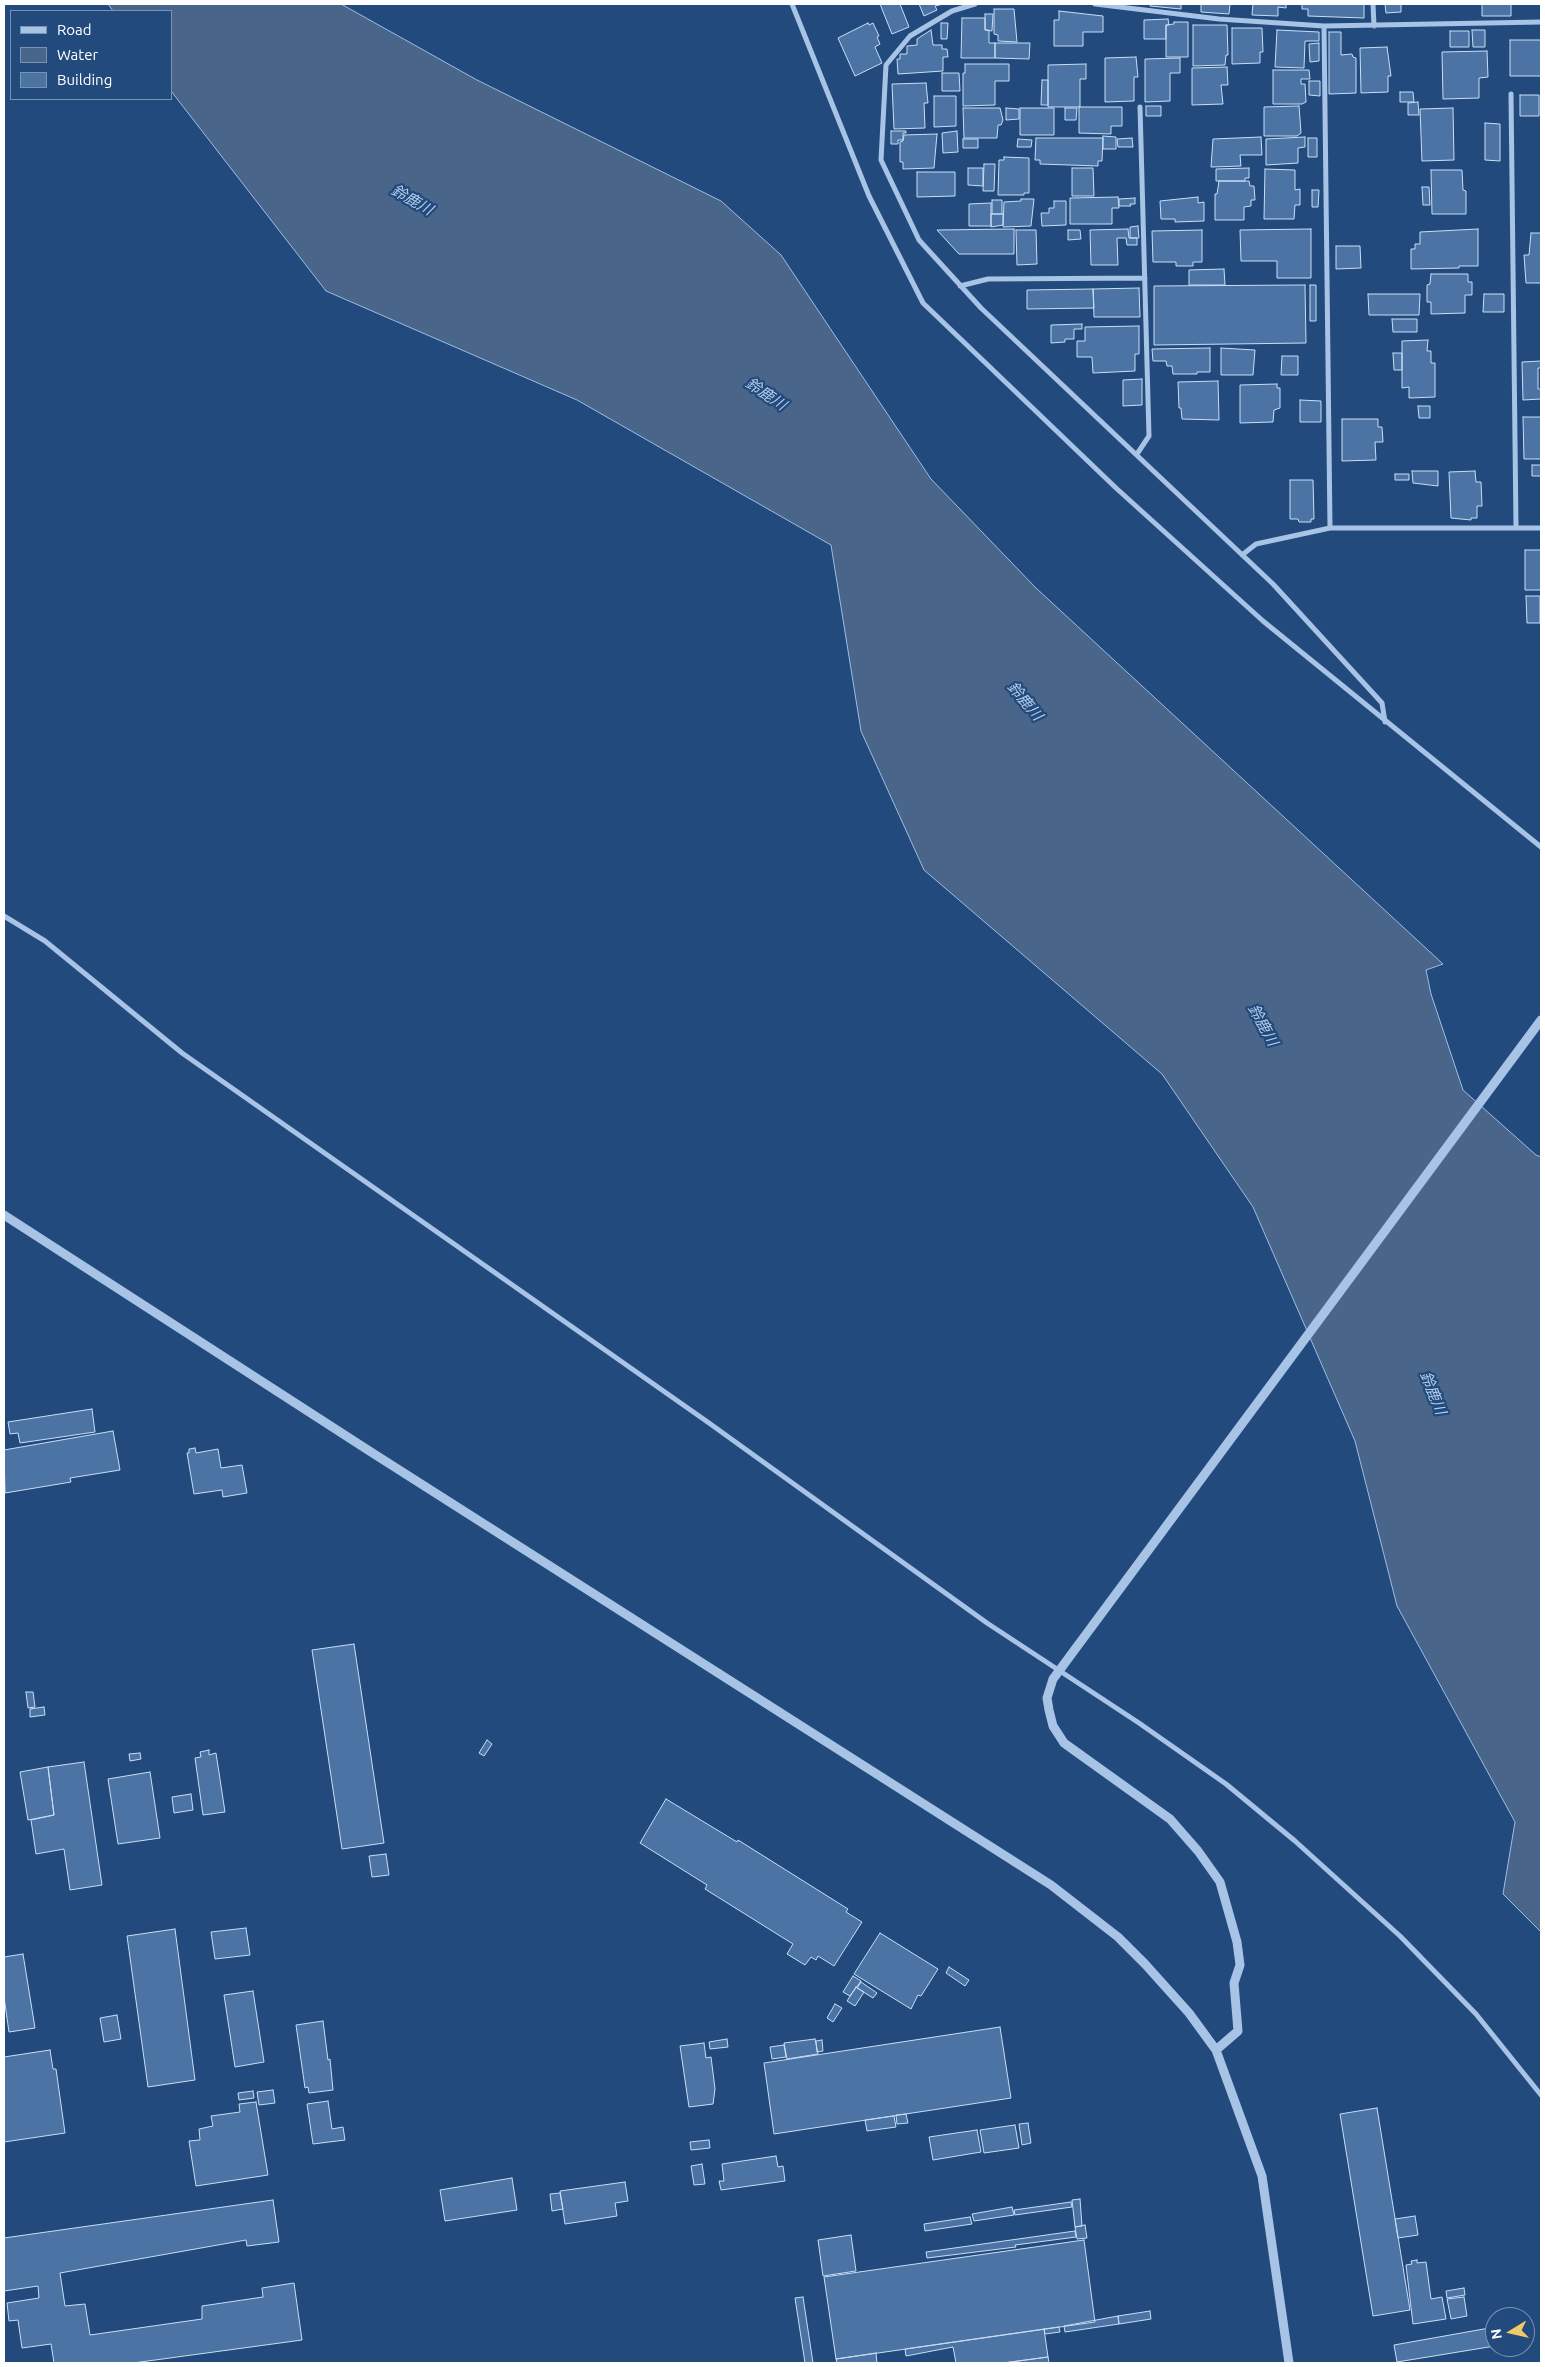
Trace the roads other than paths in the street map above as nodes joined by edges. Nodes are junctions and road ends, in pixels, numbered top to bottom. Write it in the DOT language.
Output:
graph roads {
  1 [pos="792,4"];
  2 [pos="975,4"];
  3 [pos="1095,4"];
  4 [pos="1373,4"];
  5 [pos="1541,22"];
  6 [pos="1324,26"];
  7 [pos="1374,26"];
  8 [pos="1511,94"];
  9 [pos="1140,107"];
  10 [pos="1145,278"];
  11 [pos="960,286"];
  12 [pos="1137,454"];
  13 [pos="1516,527"];
  14 [pos="1330,528"];
  15 [pos="1541,528"];
  16 [pos="1242,555"];
  17 [pos="1385,722"];
  18 [pos="1541,847"];
  19 [pos="4,916"];
  20 [pos="1541,1020"];
  21 [pos="4,1215"];
  22 [pos="1059,1669"];
  23 [pos="1216,2050"];
  24 [pos="1541,2095"];
  25 [pos="1289,2363"];
  1 -- 17 [label="street"];
  2 -- 11 [label="street"];
  3 -- 6 [label="street"];
  4 -- 7 [label="street"];
  5 -- 7 [label="street"];
  6 -- 7 [label="street"];
  6 -- 14 [label="street"];
  8 -- 13 [label="street"];
  9 -- 10 [label="street"];
  10 -- 11 [label="street"];
  10 -- 12 [label="street"];
  11 -- 12 [label="street"];
  12 -- 16 [label="street"];
  13 -- 14 [label="street"];
  13 -- 15 [label="street"];
  14 -- 16 [label="street"];
  16 -- 17 [label="street"];
  17 -- 18 [label="street"];
  19 -- 22 [label="street"];
  20 -- 22 [label="street"];
  21 -- 23 [label="street"];
  22 -- 23 [label="street"];
  22 -- 24 [label="street"];
  23 -- 25 [label="street"];
}
